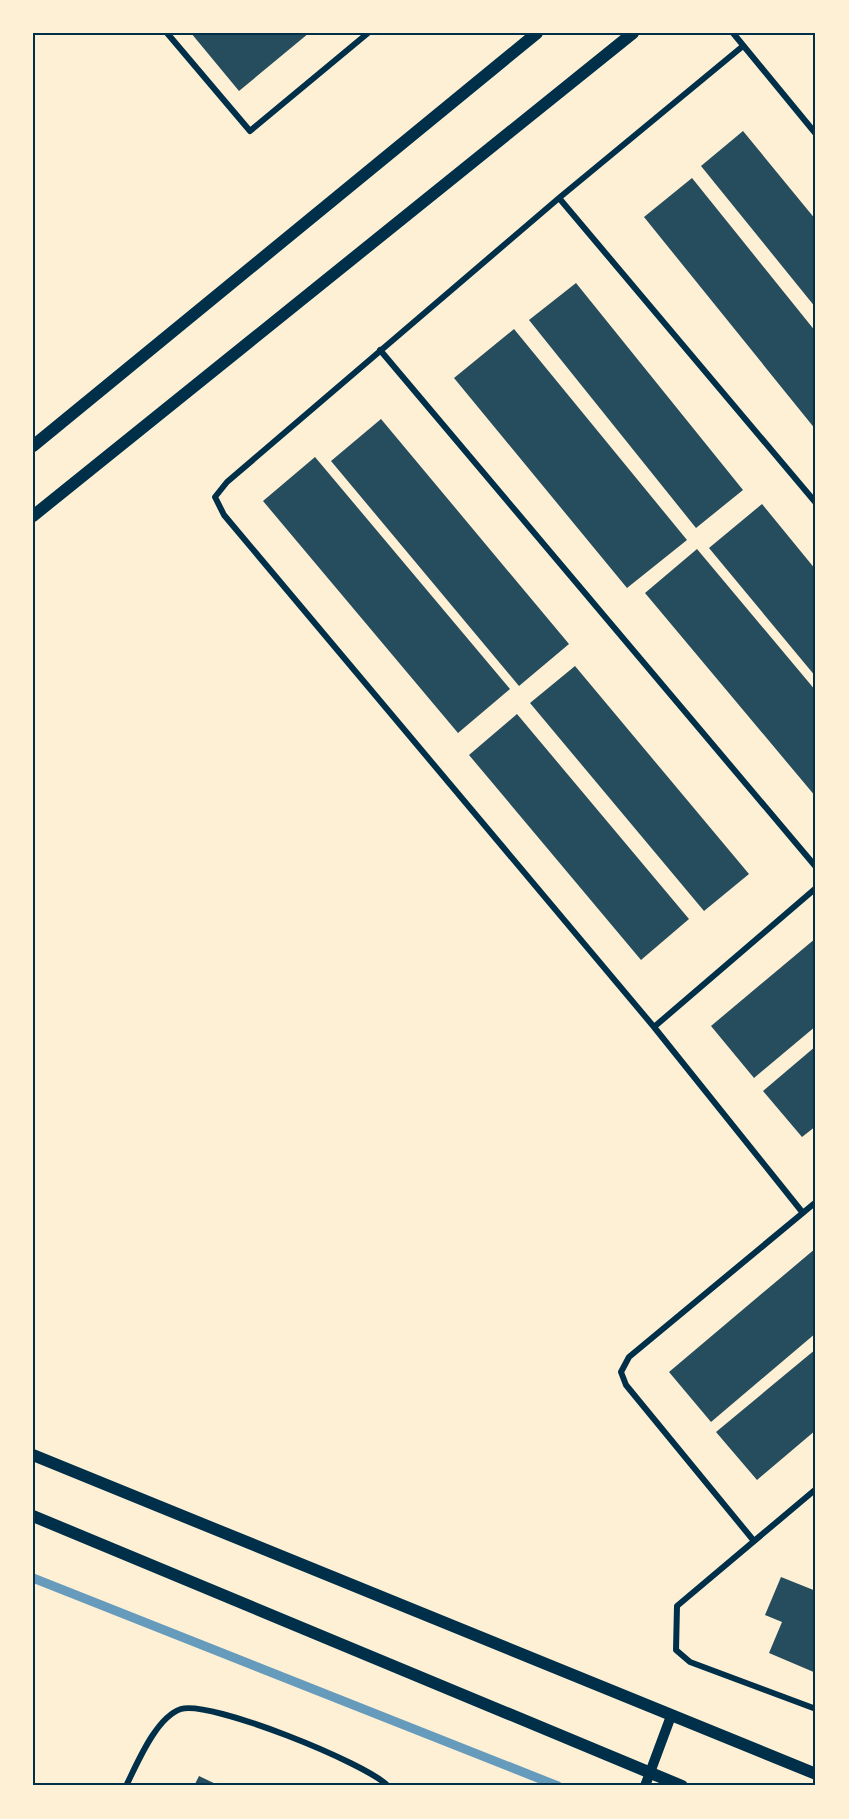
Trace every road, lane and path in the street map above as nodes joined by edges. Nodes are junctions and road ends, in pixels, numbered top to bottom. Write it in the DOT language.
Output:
graph roads {
  1 [pos="368,33"];
  2 [pos="537,33"];
  3 [pos="633,33"];
  4 [pos="733,33"];
  5 [pos="167,35"];
  6 [pos="743,46"];
  7 [pos="816,134"];
  8 [pos="560,198"];
  9 [pos="380,350"];
  10 [pos="33,446"];
  11 [pos="816,503"];
  12 [pos="33,516"];
  13 [pos="816,867"];
  14 [pos="816,888"];
  15 [pos="654,1027"];
  16 [pos="816,1202"];
  17 [pos="803,1213"];
  18 [pos="33,1455"];
  19 [pos="816,1489"];
  20 [pos="33,1516"];
  21 [pos="754,1541"];
  22 [pos="816,1709"];
  23 [pos="671,1716"];
  24 [pos="651,1774"];
  25 [pos="816,1774"];
  26 [pos="126,1786"];
  27 [pos="388,1786"];
  28 [pos="645,1786"];
  29 [pos="682,1786"];
  1 -- 5 [label="street"];
  2 -- 10 [label="main road"];
  3 -- 12 [label="main road"];
  4 -- 6 [label="street"];
  6 -- 7 [label="street"];
  6 -- 8 [label="street"];
  8 -- 9 [label="street"];
  8 -- 11 [label="street"];
  9 -- 13 [label="street"];
  9 -- 15 [label="street"];
  14 -- 15 [label="street"];
  15 -- 17 [label="street"];
  16 -- 17 [label="street"];
  17 -- 21 [label="street"];
  18 -- 23 [label="main road"];
  19 -- 21 [label="street"];
  20 -- 24 [label="main road"];
  21 -- 22 [label="street"];
  23 -- 24 [label="street"];
  23 -- 25 [label="main road"];
  24 -- 28 [label="street"];
  24 -- 29 [label="main road"];
  26 -- 27 [label="street"];
}
